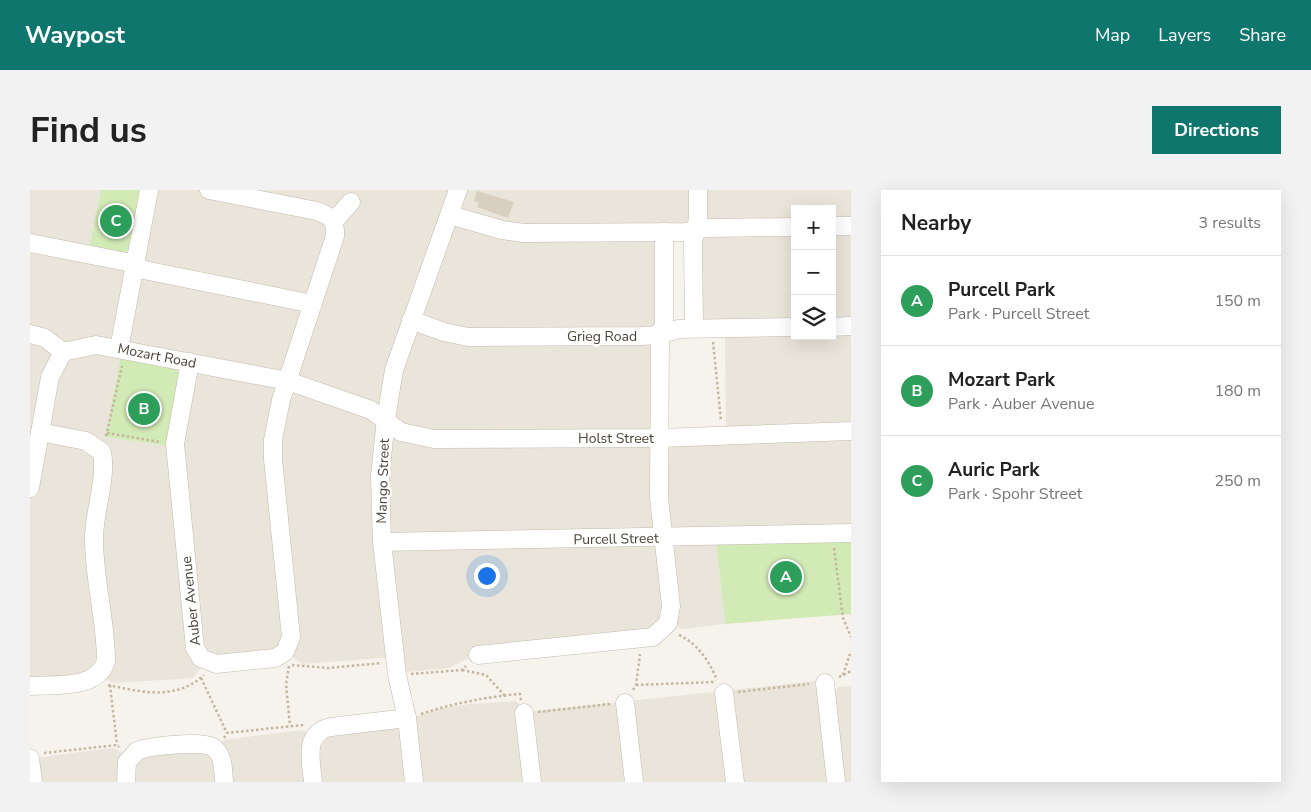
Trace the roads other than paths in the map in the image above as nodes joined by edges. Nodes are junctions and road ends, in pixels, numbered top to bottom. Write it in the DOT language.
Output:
graph roads {
  1 [pos="149,190"];
  2 [pos="209,190"];
  3 [pos="458,190"];
  4 [pos="698,190"];
  5 [pos="351,202"];
  6 [pos="450,215"];
  7 [pos="334,221"];
  8 [pos="836,226"];
  9 [pos="851,226"];
  10 [pos="791,227"];
  11 [pos="696,230"];
  12 [pos="664,232"];
  13 [pos="30,243"];
  14 [pos="135,265"];
  15 [pos="313,304"];
  16 [pos="411,320"];
  17 [pos="851,326"];
  18 [pos="791,327"];
  19 [pos="836,327"];
  20 [pos="694,328"];
  21 [pos="30,334"];
  22 [pos="660,335"];
  23 [pos="122,349"];
  24 [pos="62,352"];
  25 [pos="190,362"];
  26 [pos="288,381"];
  27 [pos="386,419"];
  28 [pos="38,423"];
  29 [pos="851,431"];
  30 [pos="660,438"];
  31 [pos="30,488"];
  32 [pos="842,533"];
  33 [pos="662,538"];
  34 [pos="382,542"];
  35 [pos="478,655"];
  36 [pos="825,683"];
  37 [pos="30,686"];
  38 [pos="724,693"];
  39 [pos="625,703"];
  40 [pos="524,713"];
  41 [pos="407,718"];
  42 [pos="34,756"];
  43 [pos="34,782"];
  44 [pos="126,782"];
  45 [pos="224,782"];
  46 [pos="313,782"];
  47 [pos="414,782"];
  48 [pos="532,782"];
  49 [pos="634,782"];
  50 [pos="735,782"];
  51 [pos="836,782"];
  1 -- 14 [label="street"];
  2 -- 7 [label="street"];
  3 -- 6 [label="street, Mango Street"];
  4 -- 11 [label="street"];
  5 -- 7 [label="street"];
  6 -- 12 [label="street"];
  6 -- 16 [label="street, Mango Street"];
  7 -- 15 [label="street"];
  8 -- 9 [label="street"];
  10 -- 11 [label="street"];
  11 -- 12 [label="street"];
  11 -- 20 [label="street"];
  12 -- 22 [label="street"];
  13 -- 14 [label="street"];
  14 -- 15 [label="street"];
  14 -- 23 [label="street"];
  15 -- 26 [label="street"];
  16 -- 22 [label="street, Grieg Road"];
  16 -- 27 [label="street, Mango Street"];
  17 -- 19 [label="street"];
  18 -- 20 [label="street, Grieg Road"];
  20 -- 22 [label="street, Grieg Road"];
  21 -- 24 [label="street"];
  22 -- 30 [label="street"];
  23 -- 24 [label="street, Mozart Road"];
  23 -- 25 [label="street, Mozart Road"];
  24 -- 28 [label="street"];
  25 -- 26 [label="street, Mozart Road"];
  25 -- 26 [label="street, Auber Avenue"];
  26 -- 27 [label="street, Mozart Road"];
  27 -- 30 [label="street, Holst Street"];
  27 -- 34 [label="street, Mango Street"];
  28 -- 31 [label="street"];
  28 -- 37 [label="street"];
  29 -- 30 [label="street, Holst Street"];
  30 -- 33 [label="street"];
  32 -- 33 [label="street, Purcell Street"];
  33 -- 34 [label="street, Purcell Street"];
  33 -- 35 [label="street"];
  34 -- 41 [label="street, Mango Street"];
  36 -- 51 [label="street"];
  38 -- 50 [label="street"];
  39 -- 49 [label="street"];
  40 -- 48 [label="street"];
  41 -- 46 [label="street"];
  41 -- 47 [label="street, Mango Street"];
  42 -- 43 [label="street"];
  44 -- 45 [label="street"];
}
